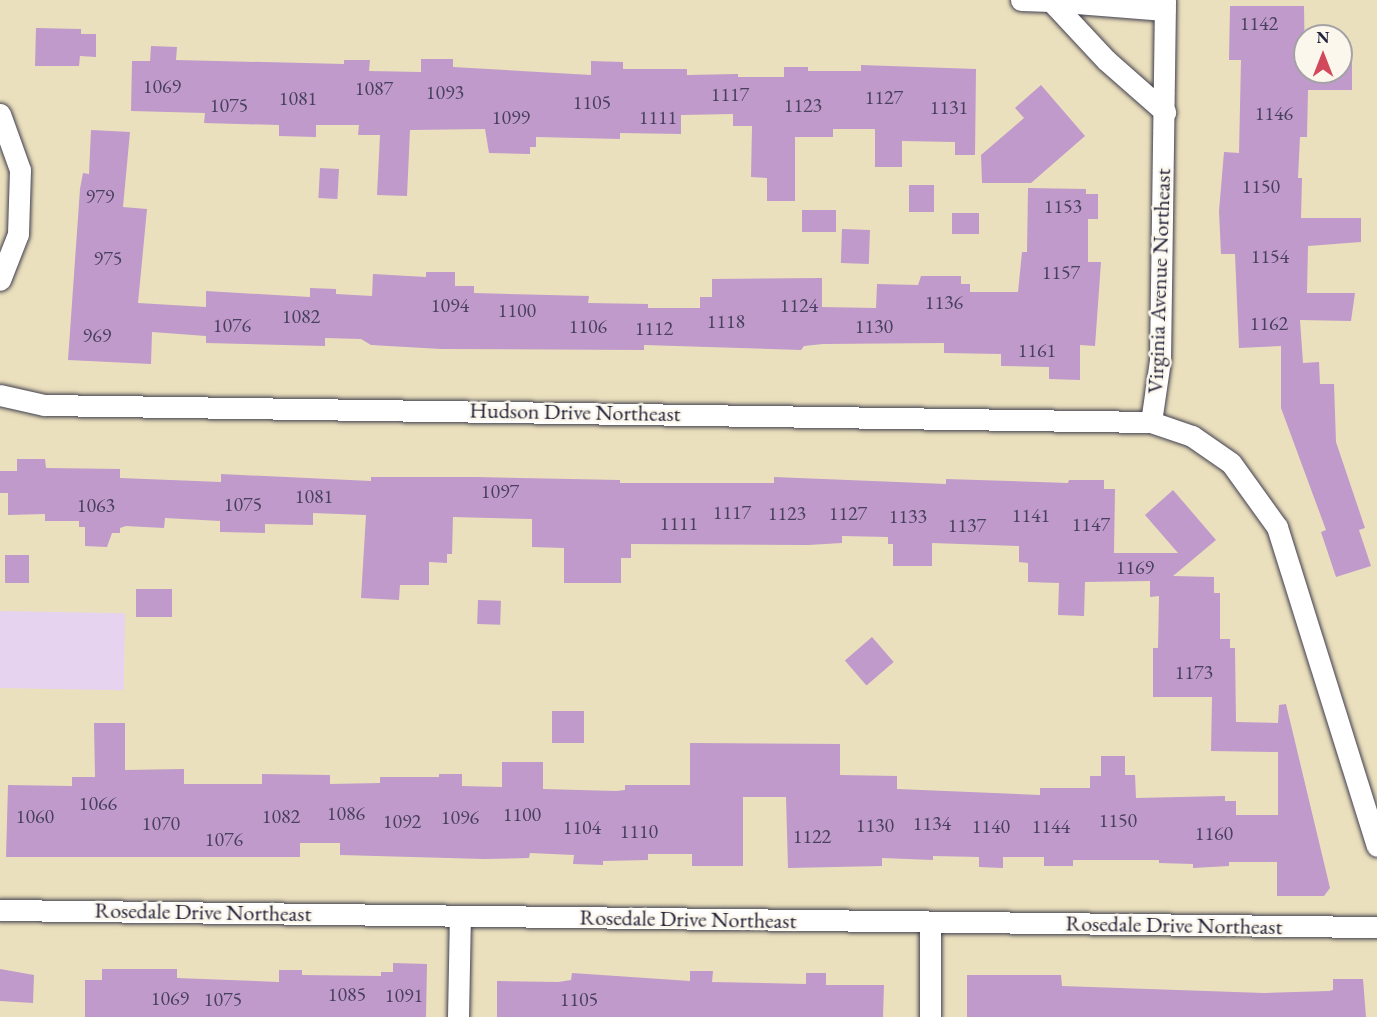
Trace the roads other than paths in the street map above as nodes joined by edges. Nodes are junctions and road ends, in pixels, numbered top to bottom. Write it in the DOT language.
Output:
graph roads {
  1 [pos="1021,0"];
  2 [pos="1051,2"];
  3 [pos="1165,5"];
  4 [pos="1165,112"];
  5 [pos="0,114"];
  6 [pos="0,280"];
  7 [pos="0,395"];
  8 [pos="1151,422"];
  9 [pos="1377,846"];
  10 [pos="0,910"];
  11 [pos="460,916"];
  12 [pos="930,922"];
  13 [pos="1377,927"];
  14 [pos="458,1017"];
  15 [pos="930,1017"];
  1 -- 2 [label="street"];
  2 -- 3 [label="street"];
  2 -- 4 [label="street"];
  3 -- 4 [label="street, Virginia Avenue Northeast"];
  4 -- 8 [label="street, Virginia Avenue Northeast"];
  5 -- 6 [label="street"];
  7 -- 8 [label="street, Hudson Drive Northeast"];
  8 -- 9 [label="street, Virginia Avenue Northeast"];
  10 -- 11 [label="street, Rosedale Drive Northeast"];
  11 -- 12 [label="street, Rosedale Drive Northeast"];
  11 -- 14 [label="street"];
  12 -- 13 [label="street, Rosedale Drive Northeast"];
  12 -- 15 [label="street"];
}
